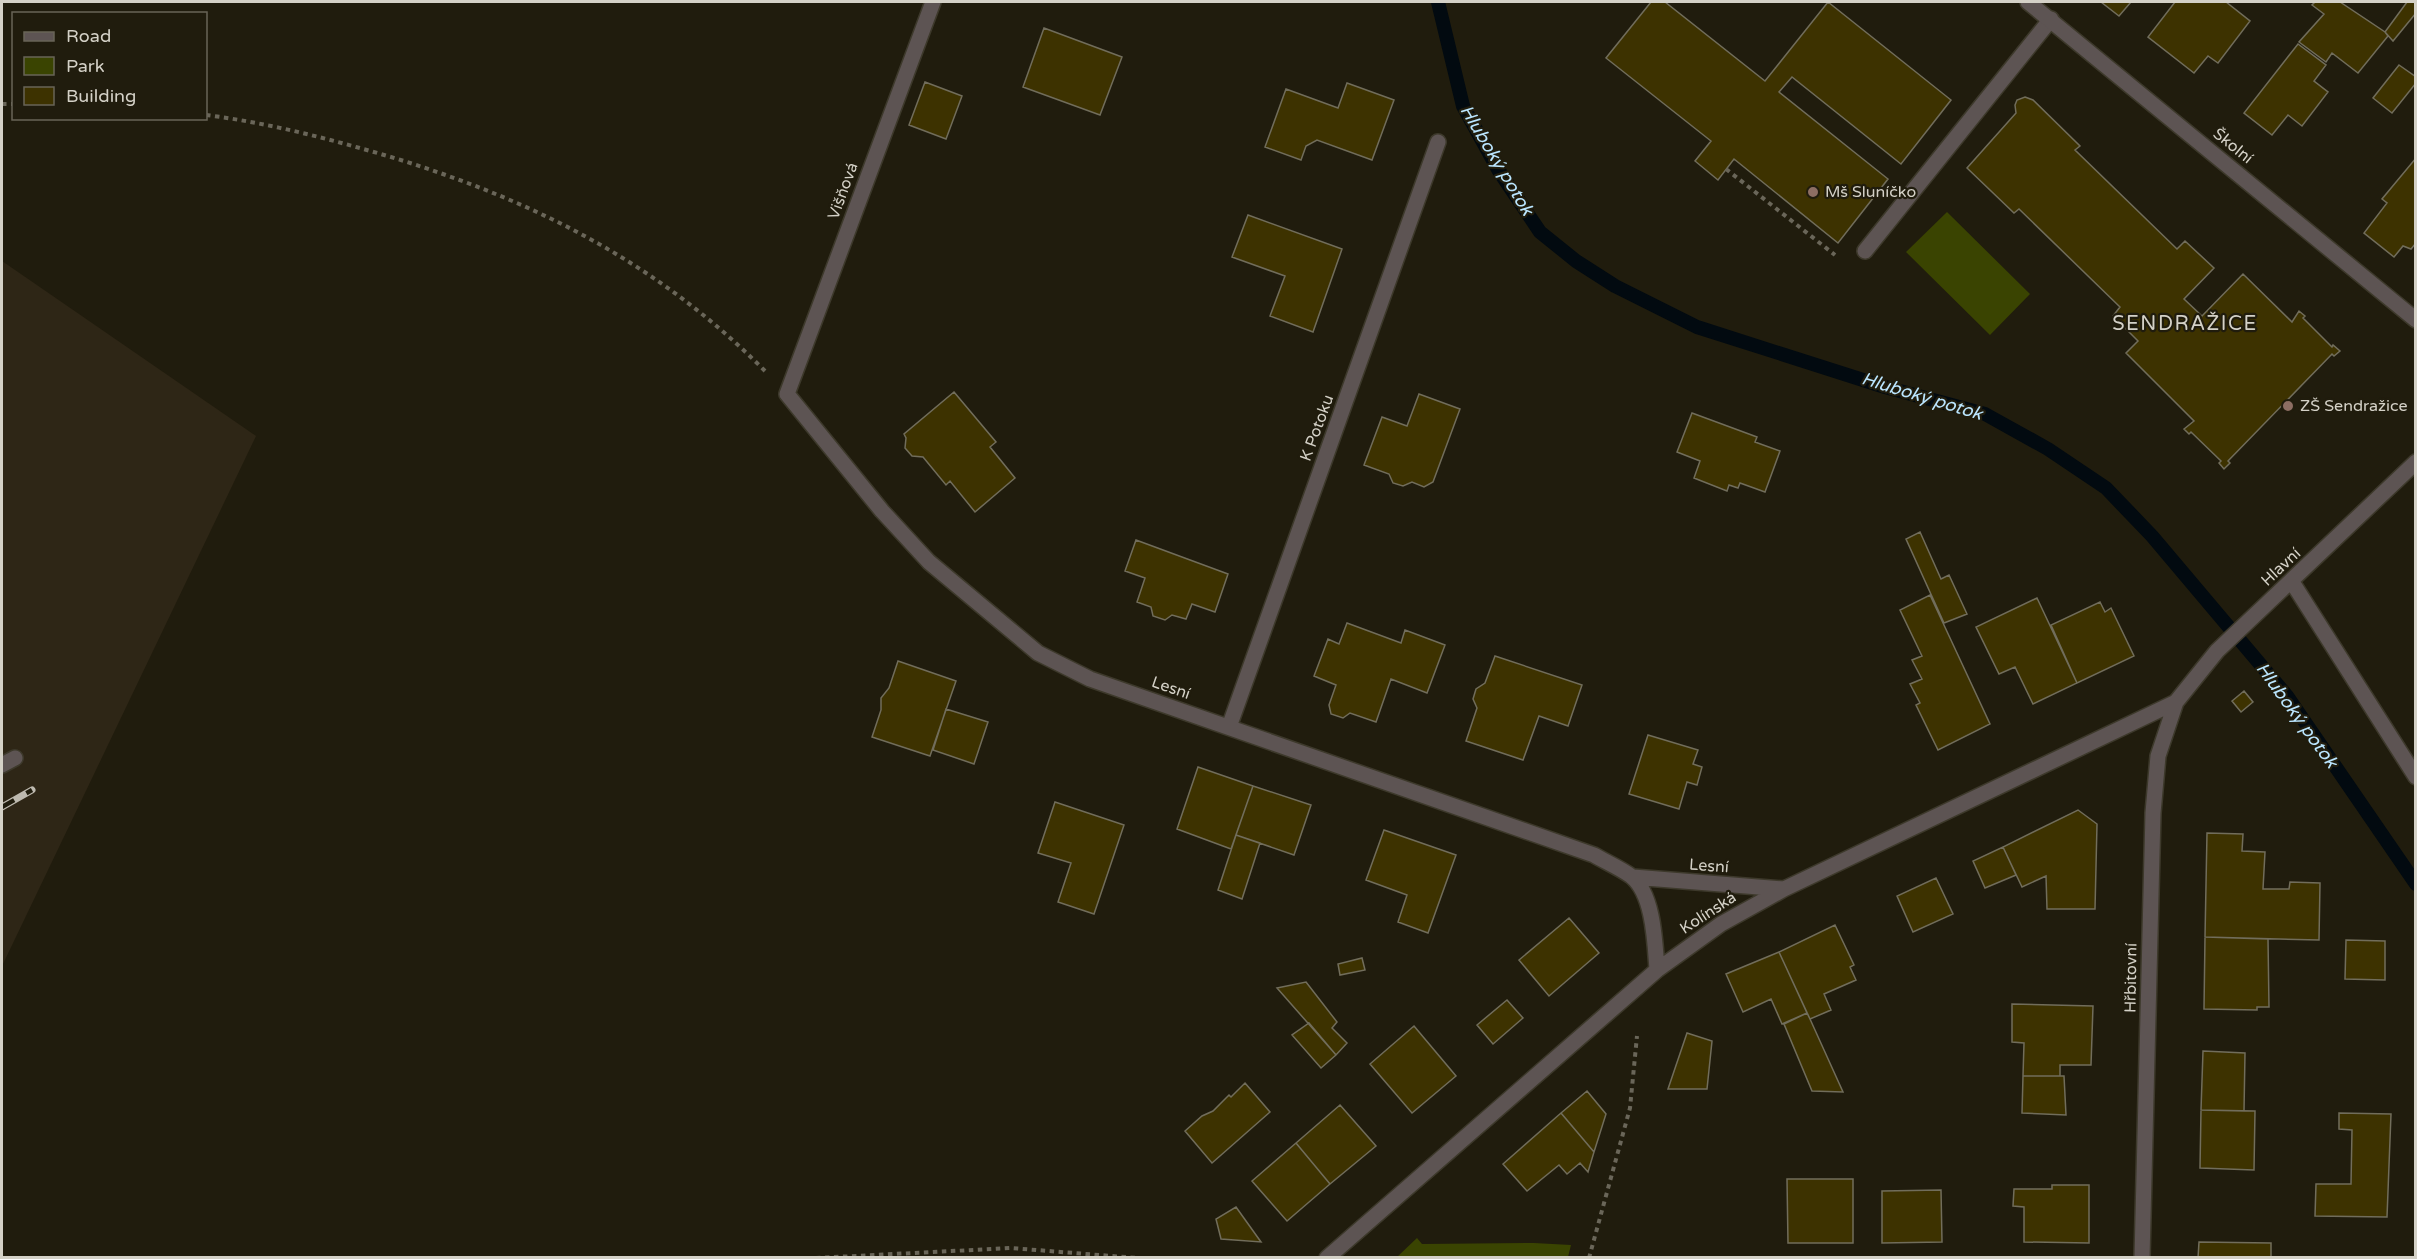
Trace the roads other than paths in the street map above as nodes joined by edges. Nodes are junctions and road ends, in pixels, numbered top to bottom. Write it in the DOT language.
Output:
graph roads {
  1 [pos="933,2"];
  2 [pos="2028,2"];
  3 [pos="2051,20"];
  4 [pos="1438,142"];
  5 [pos="1865,251"];
  6 [pos="2415,320"];
  7 [pos="787,394"];
  8 [pos="2415,462"];
  9 [pos="2292,582"];
  10 [pos="2176,702"];
  11 [pos="1229,726"];
  12 [pos="2415,777"];
  13 [pos="1633,878"];
  14 [pos="1784,889"];
  15 [pos="1657,970"];
  16 [pos="1327,1257"];
  17 [pos="2142,1257"];
  1 -- 7 [label="street, Višňová"];
  2 -- 3 [label="street, Školní"];
  3 -- 5 [label="street"];
  3 -- 6 [label="street, Školní"];
  4 -- 11 [label="street, K Potoku"];
  7 -- 11 [label="street, Lesní"];
  8 -- 9 [label="street, Hlavní"];
  9 -- 10 [label="street, Hlavní"];
  9 -- 12 [label="street"];
  10 -- 14 [label="street, Kolínská"];
  10 -- 17 [label="street, Hřbitovní"];
  11 -- 13 [label="street, Lesní"];
  13 -- 14 [label="street, Lesní"];
  13 -- 15 [label="street, Lesní"];
  14 -- 15 [label="street, Kolínská"];
  15 -- 16 [label="street, Kolínská"];
}
